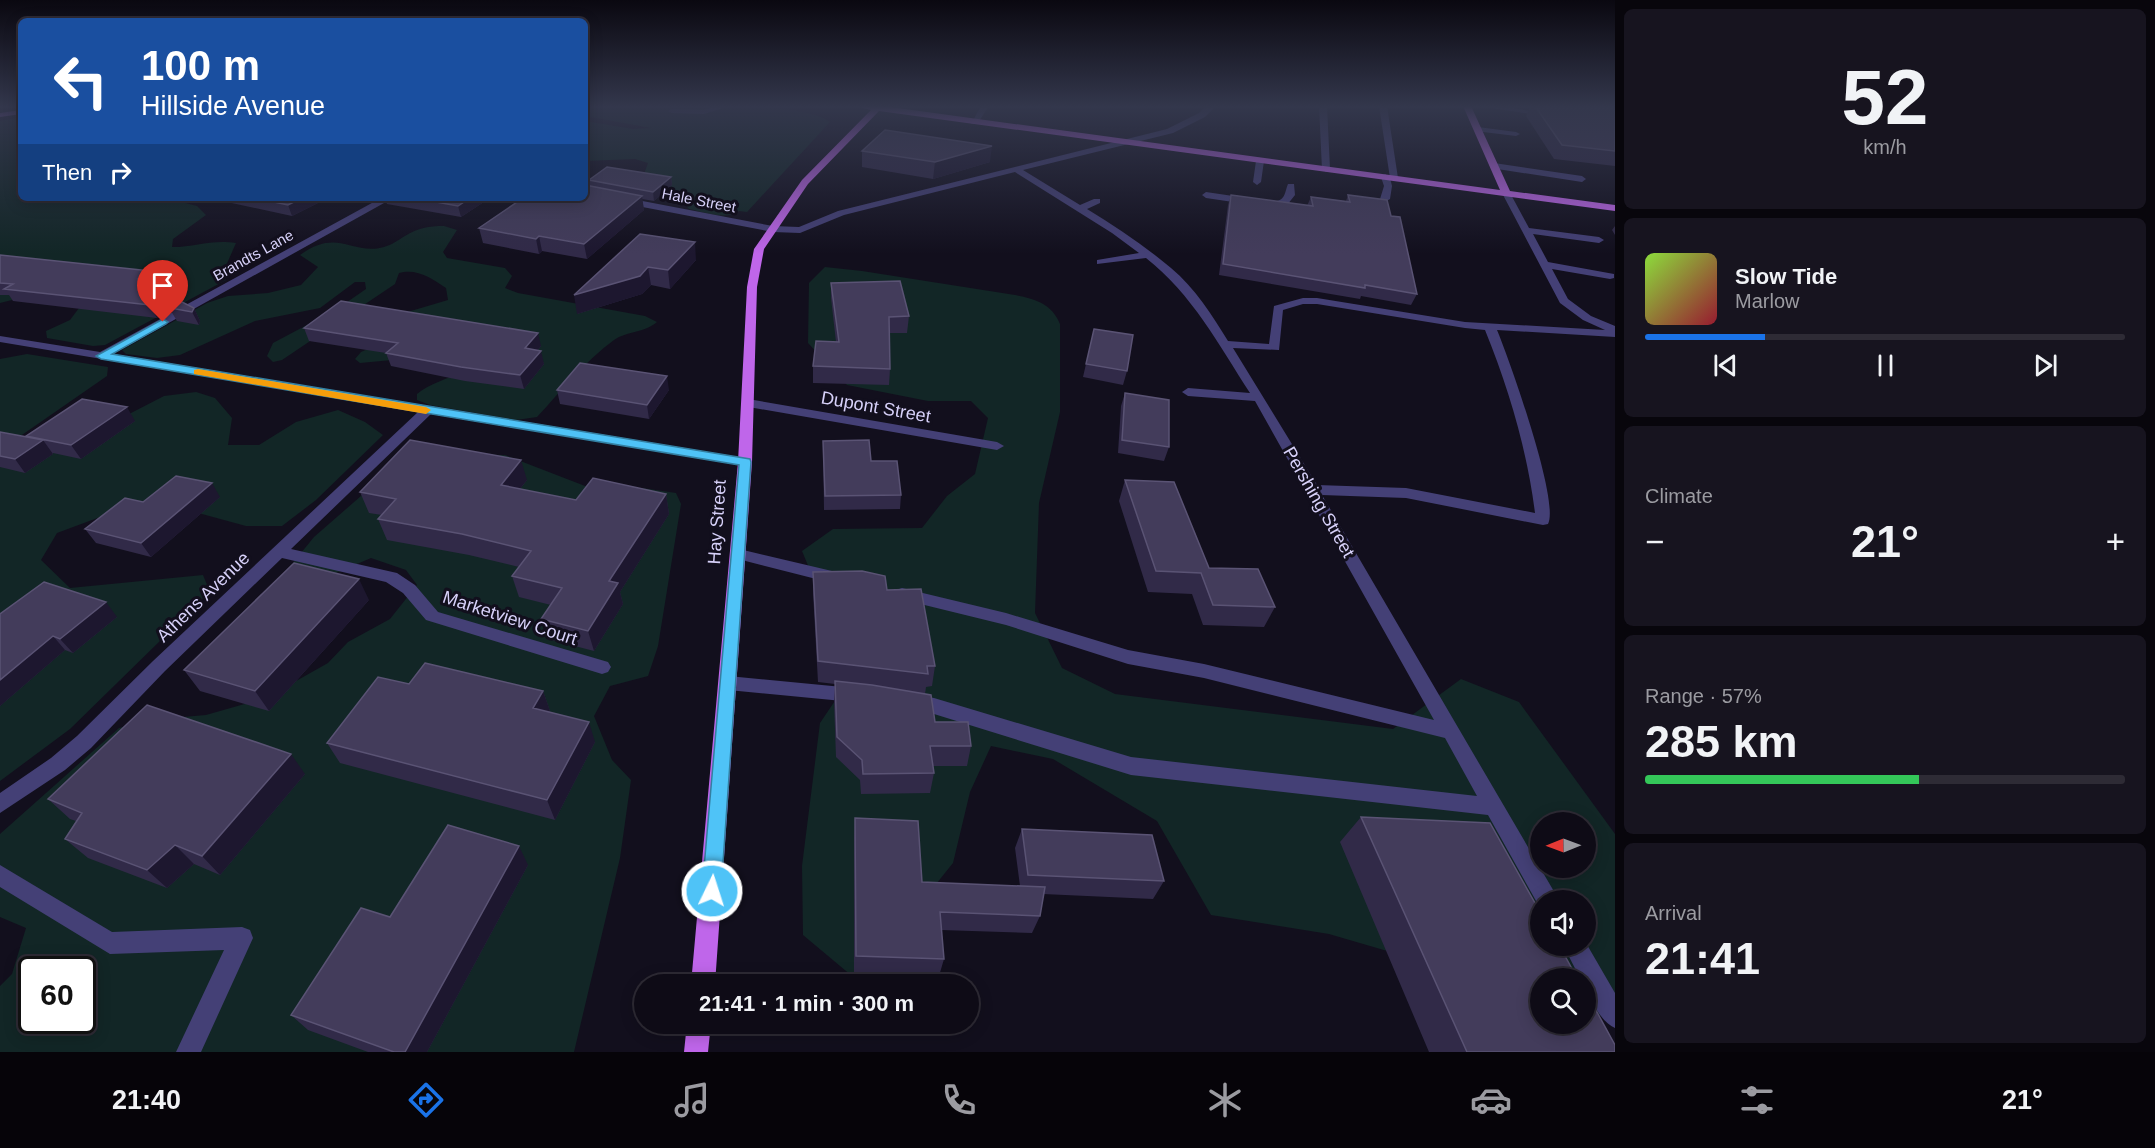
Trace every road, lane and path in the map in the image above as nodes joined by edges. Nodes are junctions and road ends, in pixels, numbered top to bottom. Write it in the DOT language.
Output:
graph roads {
  1 [pos="832,155"];
  2 [pos="1077,155"];
  3 [pos="1221,155"];
  4 [pos="1325,155"];
  5 [pos="1387,155"];
  6 [pos="1489,155"];
  7 [pos="1260,160"];
  8 [pos="1494,166"];
  9 [pos="1326,169"];
  10 [pos="1017,170"];
  11 [pos="1389,178"];
  12 [pos="1582,179"];
  13 [pos="1257,182"];
  14 [pos="1291,186"];
  15 [pos="1506,193"];
  16 [pos="588,194"];
  17 [pos="1206,195"];
  18 [pos="1385,199"];
  19 [pos="383,201"];
  20 [pos="1097,201"];
  21 [pos="1615,208"];
  22 [pos="1080,209"];
  23 [pos="773,230"];
  24 [pos="1526,230"];
  25 [pos="1599,240"];
  26 [pos="1148,255"];
  27 [pos="1101,262"];
  28 [pos="1545,265"];
  29 [pos="1610,276"];
  30 [pos="1491,327"];
  31 [pos="1615,332"];
  32 [pos="0,339"];
  33 [pos="1225,344"];
  34 [pos="101,356"];
  35 [pos="1188,392"];
  36 [pos="1259,398"];
  37 [pos="748,403"];
  38 [pos="427,411"];
  39 [pos="997,446"];
  40 [pos="745,462"];
  41 [pos="1313,490"];
  42 [pos="278,552"];
  43 [pos="739,554"];
  44 [pos="849,581"];
  45 [pos="883,589"];
  46 [pos="602,667"];
  47 [pos="728,684"];
  48 [pos="871,696"];
  49 [pos="892,700"];
  50 [pos="1452,732"];
  51 [pos="0,804"];
  52 [pos="1495,807"];
  53 [pos="0,875"];
  54 [pos="1542,890"];
  55 [pos="1580,956"];
  56 [pos="704,974"];
  57 [pos="1615,1016"];
  58 [pos="698,1034"];
  59 [pos="188,1052"];
  60 [pos="696,1052"];
  1 -- 23 [label="main road, Hay Street"];
  2 -- 10 [label="street, Hale Street"];
  3 -- 7 [label="main road"];
  4 -- 9 [label="street"];
  5 -- 11 [label="street"];
  6 -- 8 [label="main road"];
  7 -- 9 [label="main road"];
  7 -- 13 [label="street"];
  8 -- 12 [label="street"];
  8 -- 15 [label="main road"];
  9 -- 11 [label="main road"];
  10 -- 22 [label="street, Pershing Street"];
  10 -- 23 [label="street, Hale Street"];
  11 -- 15 [label="main road"];
  11 -- 18 [label="street"];
  14 -- 17 [label="street"];
  15 -- 21 [label="main road"];
  15 -- 24 [label="street"];
  16 -- 23 [label="street, Hale Street"];
  19 -- 34 [label="street, Brandts Lane"];
  20 -- 22 [label="street"];
  22 -- 26 [label="street, Pershing Street"];
  23 -- 37 [label="main road, Hay Street"];
  24 -- 25 [label="street"];
  24 -- 28 [label="street"];
  26 -- 27 [label="street"];
  26 -- 33 [label="street, Pershing Street"];
  28 -- 29 [label="street"];
  28 -- 31 [label="street"];
  30 -- 31 [label="street"];
  30 -- 33 [label="street"];
  30 -- 41 [label="street"];
  32 -- 34 [label="street"];
  33 -- 36 [label="street, Pershing Street"];
  34 -- 38 [label="street"];
  35 -- 36 [label="street"];
  36 -- 41 [label="street, Pershing Street"];
  37 -- 39 [label="street, Dupont Street"];
  37 -- 40 [label="main road, Hay Street"];
  38 -- 40 [label="street"];
  38 -- 42 [label="street, Athens Avenue"];
  40 -- 43 [label="main road, Hay Street"];
  41 -- 50 [label="street, Pershing Street"];
  42 -- 46 [label="street, Marketview Court"];
  42 -- 51 [label="street, Athens Avenue"];
  43 -- 44 [label="street"];
  43 -- 47 [label="main road, Hay Street"];
  45 -- 50 [label="street"];
  47 -- 48 [label="street"];
  47 -- 56 [label="main road, Hay Street"];
  49 -- 52 [label="street"];
  50 -- 52 [label="street, Pershing Street"];
  52 -- 54 [label="street, Pershing Street"];
  53 -- 59 [label="street"];
  55 -- 57 [label="street"];
  58 -- 60 [label="main road"];
}
